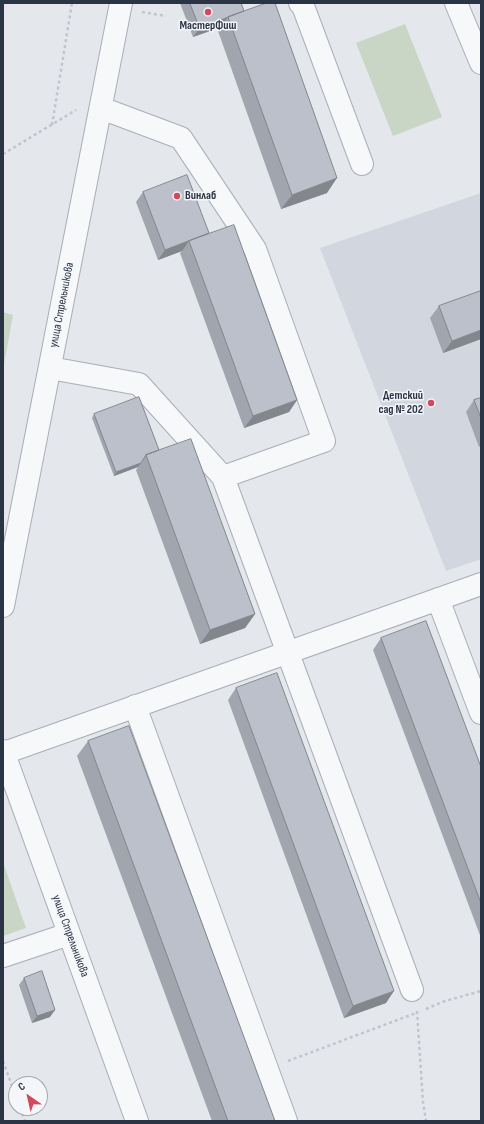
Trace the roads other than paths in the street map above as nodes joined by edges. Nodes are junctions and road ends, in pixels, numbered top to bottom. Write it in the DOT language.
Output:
graph roads {
  1 [pos="121,3"];
  2 [pos="300,3"];
  3 [pos="456,3"];
  4 [pos="481,63"];
  5 [pos="101,108"];
  6 [pos="362,164"];
  7 [pos="50,368"];
  8 [pos="223,477"];
  9 [pos="481,584"];
  10 [pos="438,599"];
  11 [pos="3,606"];
  12 [pos="287,653"];
  13 [pos="135,706"];
  14 [pos="481,713"];
  15 [pos="3,752"];
  16 [pos="69,934"];
  17 [pos="3,956"];
  18 [pos="412,990"];
  19 [pos="137,1121"];
  20 [pos="286,1121"];
  1 -- 5 [label="street, улица Стрельникова"];
  2 -- 6 [label="street"];
  3 -- 4 [label="street"];
  5 -- 7 [label="street, улица Стрельникова"];
  5 -- 8 [label="street"];
  7 -- 8 [label="street"];
  7 -- 11 [label="street, улица Стрельникова"];
  8 -- 12 [label="street"];
  9 -- 10 [label="street"];
  10 -- 12 [label="street"];
  10 -- 14 [label="street"];
  12 -- 13 [label="street"];
  12 -- 18 [label="street"];
  13 -- 15 [label="street"];
  13 -- 20 [label="street"];
  15 -- 16 [label="street, улица Стрельникова"];
  16 -- 17 [label="street"];
  16 -- 19 [label="street, улица Стрельникова"];
}
